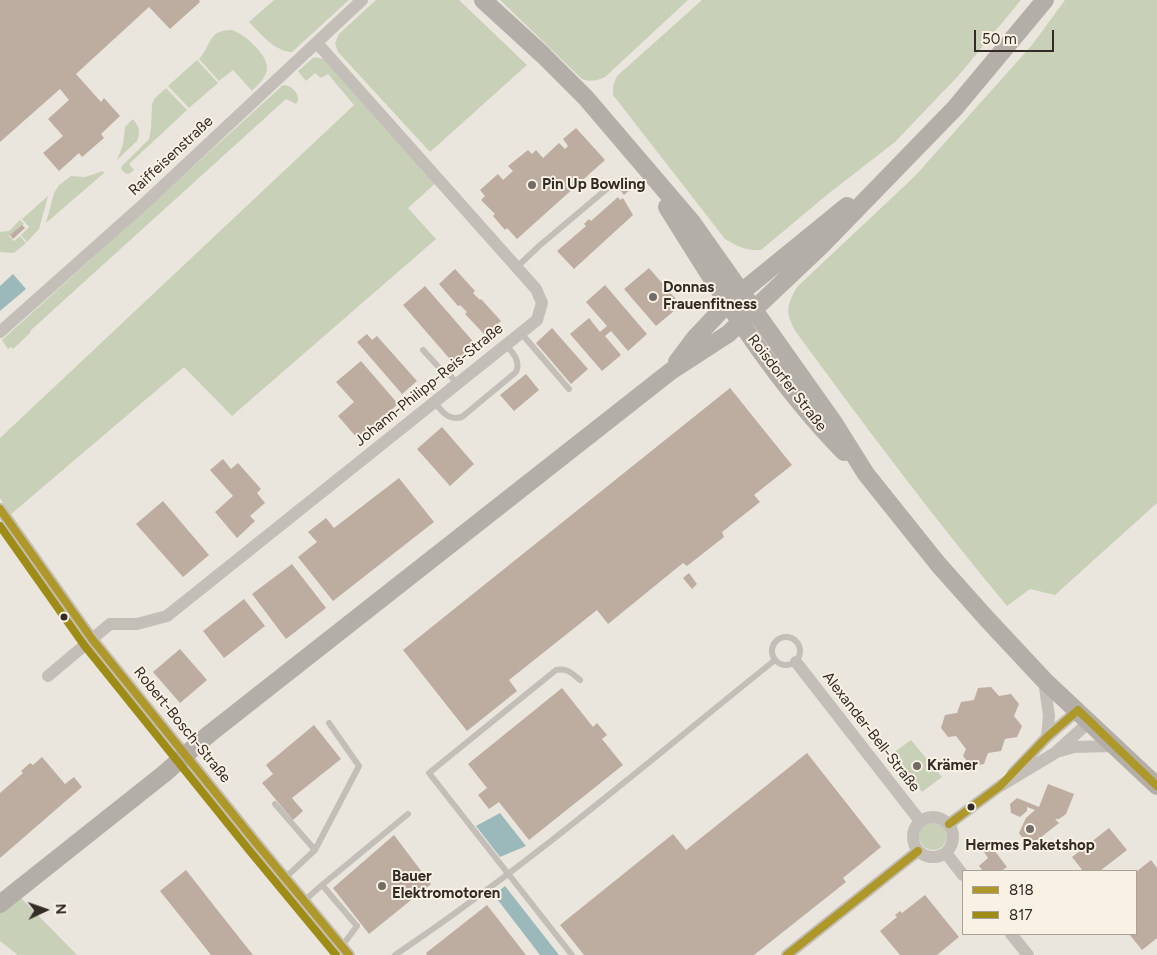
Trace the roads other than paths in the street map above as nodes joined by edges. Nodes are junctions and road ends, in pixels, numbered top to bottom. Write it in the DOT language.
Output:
graph roads {
  1 [pos="362,0"];
  2 [pos="483,0"];
  3 [pos="1045,0"];
  4 [pos="318,43"];
  5 [pos="637,158"];
  6 [pos="895,169"];
  7 [pos="615,182"];
  8 [pos="517,266"];
  9 [pos="741,291"];
  10 [pos="728,303"];
  11 [pos="753,308"];
  12 [pos="741,322"];
  13 [pos="0,332"];
  14 [pos="521,333"];
  15 [pos="506,345"];
  16 [pos="423,350"];
  17 [pos="671,371"];
  18 [pos="457,384"];
  19 [pos="569,389"];
  20 [pos="434,402"];
  21 [pos="866,474"];
  22 [pos="0,508"];
  23 [pos="92,639"];
  24 [pos="775,660"];
  25 [pos="796,662"];
  26 [pos="48,676"];
  27 [pos="580,680"];
  28 [pos="1044,680"];
  29 [pos="1083,716"];
  30 [pos="329,723"];
  31 [pos="1047,737"];
  32 [pos="1114,746"];
  33 [pos="1055,752"];
  34 [pos="1000,786"];
  35 [pos="1157,786"];
  36 [pos="275,804"];
  37 [pos="408,814"];
  38 [pos="920,821"];
  39 [pos="949,824"];
  40 [pos="316,850"];
  41 [pos="918,851"];
  42 [pos="946,853"];
  43 [pos="508,874"];
  44 [pos="962,874"];
  45 [pos="285,878"];
  46 [pos="322,885"];
  47 [pos="304,901"];
  48 [pos="0,904"];
  49 [pos="1012,935"];
  50 [pos="345,950"];
  51 [pos="395,955"];
  52 [pos="572,955"];
  53 [pos="787,955"];
  54 [pos="1028,955"];
  1 -- 4 [label="street, Raiffeisenstraße"];
  2 -- 5 [label="main road, Roisdorfer Straße"];
  3 -- 6 [label="main road"];
  4 -- 8 [label="street, Johann-Philipp-Reis-Straße"];
  4 -- 13 [label="street, Raiffeisenstraße"];
  5 -- 9 [label="main road, Roisdorfer Straße"];
  5 -- 10 [label="main road, Roisdorfer Straße"];
  6 -- 9 [label="main road"];
  6 -- 11 [label="main road"];
  7 -- 8 [label="lane"];
  8 -- 14 [label="street, Johann-Philipp-Reis-Straße"];
  9 -- 10 [label="main road"];
  9 -- 11 [label="main road, Roisdorfer Straße"];
  10 -- 12 [label="main road, Roisdorfer Straße"];
  10 -- 17 [label="main road"];
  11 -- 12 [label="main road"];
  11 -- 21 [label="main road, Roisdorfer Straße"];
  12 -- 17 [label="main road"];
  12 -- 21 [label="main road, Roisdorfer Straße"];
  14 -- 15 [label="street, Johann-Philipp-Reis-Straße"];
  14 -- 19 [label="lane"];
  15 -- 18 [label="street, Johann-Philipp-Reis-Straße"];
  15 -- 20 [label="lane"];
  16 -- 18 [label="lane"];
  17 -- 48 [label="main road, bridge"];
  18 -- 20 [label="street, Johann-Philipp-Reis-Straße"];
  20 -- 23 [label="street, Johann-Philipp-Reis-Straße"];
  21 -- 28 [label="main road, Roisdorfer Straße"];
  22 -- 23 [label="street, Robert-Bosch-Straße"];
  23 -- 26 [label="street, Johann-Philipp-Reis-Straße"];
  23 -- 45 [label="street, Robert-Bosch-Straße"];
  24 -- 25 [label="lane"];
  24 -- 25 [label="lane"];
  24 -- 43 [label="lane"];
  25 -- 38 [label="street, Alexander-Bell-Straße"];
  27 -- 43 [label="lane"];
  28 -- 29 [label="main road, Roisdorfer Straße"];
  28 -- 31 [label="street"];
  29 -- 31 [label="street"];
  29 -- 32 [label="main road, Roisdorfer Straße"];
  29 -- 33 [label="street"];
  30 -- 40 [label="lane"];
  31 -- 34 [label="street"];
  32 -- 33 [label="street"];
  32 -- 35 [label="main road, Roisdorfer Straße"];
  33 -- 34 [label="street"];
  34 -- 39 [label="street"];
  36 -- 40 [label="lane"];
  37 -- 46 [label="lane"];
  38 -- 39 [label="street"];
  38 -- 41 [label="street"];
  39 -- 42 [label="street"];
  40 -- 45 [label="lane"];
  41 -- 42 [label="street"];
  41 -- 53 [label="street"];
  42 -- 44 [label="street"];
  43 -- 51 [label="lane"];
  43 -- 52 [label="lane"];
  45 -- 47 [label="street, Robert-Bosch-Straße"];
  46 -- 47 [label="lane"];
  46 -- 50 [label="lane"];
  47 -- 50 [label="street, Robert-Bosch-Straße"];
  49 -- 54 [label="street"];
}
